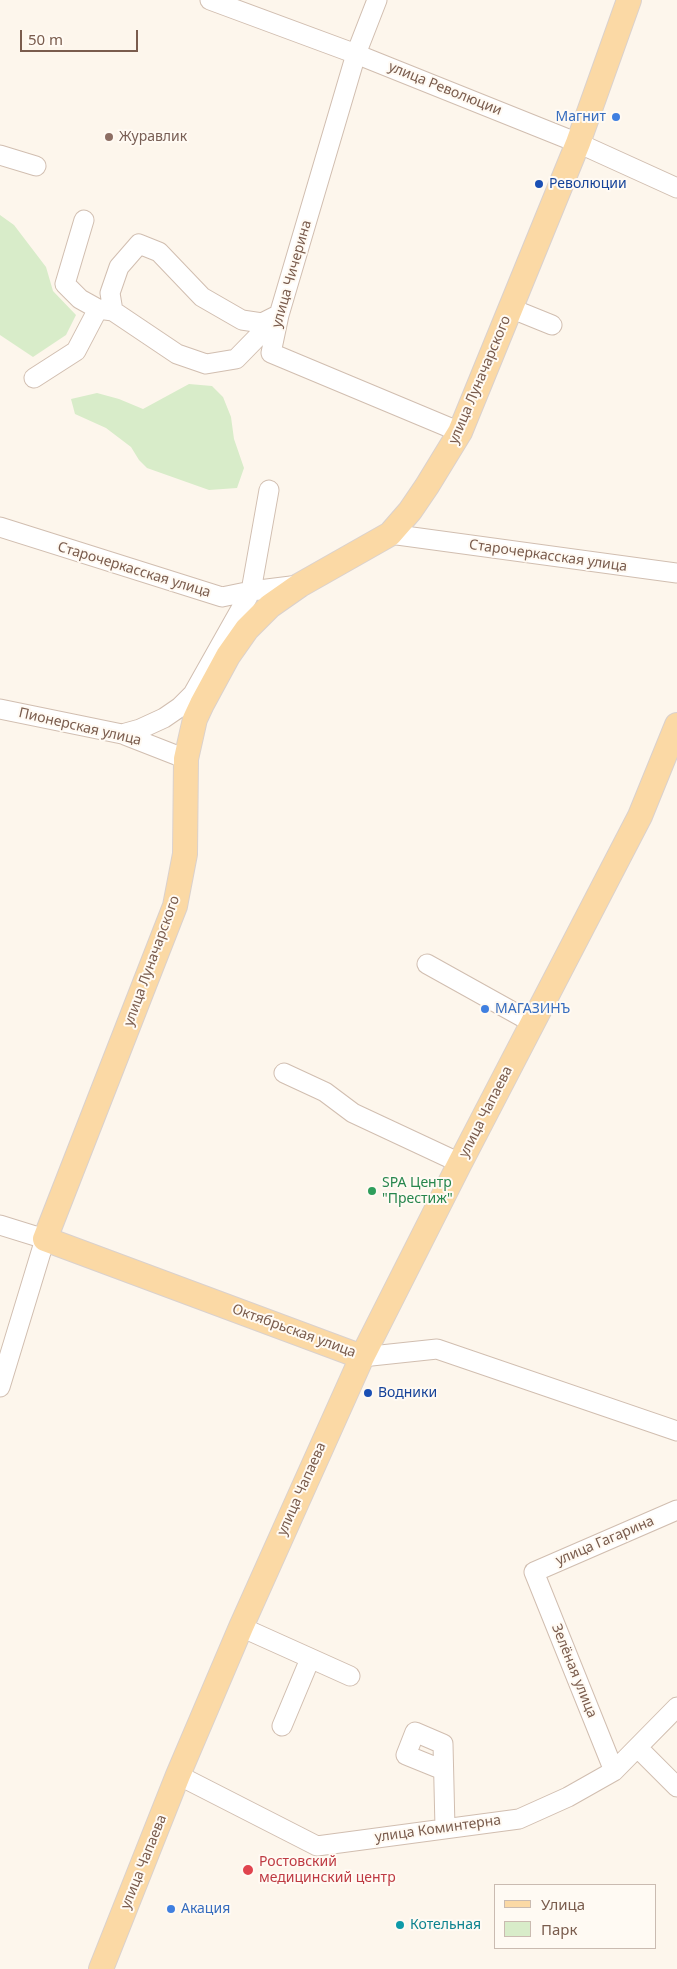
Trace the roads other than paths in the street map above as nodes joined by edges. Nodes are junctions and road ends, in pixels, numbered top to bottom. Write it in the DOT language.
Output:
graph roads {
  1 [pos="210,0"];
  2 [pos="377,0"];
  3 [pos="628,0"];
  4 [pos="356,54"];
  5 [pos="578,143"];
  6 [pos="0,155"];
  7 [pos="36,166"];
  8 [pos="677,188"];
  9 [pos="84,220"];
  10 [pos="510,308"];
  11 [pos="106,310"];
  12 [pos="279,315"];
  13 [pos="552,325"];
  14 [pos="34,378"];
  15 [pos="460,432"];
  16 [pos="269,490"];
  17 [pos="0,527"];
  18 [pos="390,534"];
  19 [pos="677,574"];
  20 [pos="300,585"];
  21 [pos="251,591"];
  22 [pos="0,709"];
  23 [pos="677,725"];
  24 [pos="122,734"];
  25 [pos="186,759"];
  26 [pos="427,964"];
  27 [pos="532,1023"];
  28 [pos="284,1073"];
  29 [pos="460,1163"];
  30 [pos="0,1226"];
  31 [pos="45,1239"];
  32 [pos="362,1357"];
  33 [pos="0,1387"];
  34 [pos="677,1431"];
  35 [pos="677,1510"];
  36 [pos="534,1572"];
  37 [pos="241,1627"];
  38 [pos="310,1659"];
  39 [pos="350,1676"];
  40 [pos="677,1707"];
  41 [pos="282,1726"];
  42 [pos="638,1748"];
  43 [pos="443,1770"];
  44 [pos="614,1771"];
  45 [pos="178,1775"];
  46 [pos="677,1787"];
  47 [pos="445,1828"];
  48 [pos="102,1969"];
  1 -- 4 [label="street, улица Революции"];
  2 -- 4 [label="street, улица Чичерина"];
  3 -- 5 [label="main road, улица Луначарского"];
  4 -- 5 [label="street, улица Революции"];
  4 -- 12 [label="street, улица Чичерина"];
  5 -- 8 [label="street, улица Революции"];
  5 -- 10 [label="main road, улица Луначарского"];
  6 -- 7 [label="street"];
  9 -- 11 [label="street"];
  10 -- 13 [label="street"];
  10 -- 15 [label="main road, улица Луначарского"];
  11 -- 12 [label="street"];
  11 -- 12 [label="street"];
  11 -- 14 [label="street"];
  12 -- 15 [label="street, улица Чичерина"];
  15 -- 18 [label="main road, улица Луначарского"];
  16 -- 21 [label="street"];
  17 -- 21 [label="street, Старочеркасская улица"];
  18 -- 19 [label="street, Старочеркасская улица"];
  18 -- 20 [label="main road, улица Луначарского"];
  20 -- 21 [label="street, Старочеркасская улица"];
  20 -- 25 [label="main road, улица Луначарского"];
  21 -- 24 [label="street"];
  22 -- 24 [label="street, Пионерская улица"];
  23 -- 27 [label="main road, улица Чапаева"];
  24 -- 25 [label="street, Пионерская улица"];
  25 -- 31 [label="main road, улица Луначарского"];
  26 -- 27 [label="street"];
  27 -- 29 [label="main road, улица Чапаева"];
  28 -- 29 [label="street"];
  29 -- 32 [label="main road, улица Чапаева"];
  30 -- 31 [label="street, Октябрьская улица"];
  31 -- 32 [label="main road, Октябрьская улица"];
  31 -- 33 [label="street, улица Луначарского"];
  32 -- 34 [label="street, Октябрьская улица"];
  32 -- 37 [label="main road, улица Чапаева"];
  35 -- 36 [label="street, улица Гагарина"];
  36 -- 44 [label="street, Зелёная улица"];
  37 -- 38 [label="street"];
  37 -- 45 [label="main road, улица Чапаева"];
  38 -- 39 [label="street"];
  38 -- 41 [label="street"];
  40 -- 42 [label="street, улица Коминтерна"];
  42 -- 44 [label="street, улица Коминтерна"];
  42 -- 46 [label="street"];
  43 -- 47 [label="street"];
  44 -- 47 [label="street, улица Коминтерна"];
  45 -- 47 [label="street, улица Коминтерна"];
  45 -- 48 [label="main road, улица Чапаева"];
}
